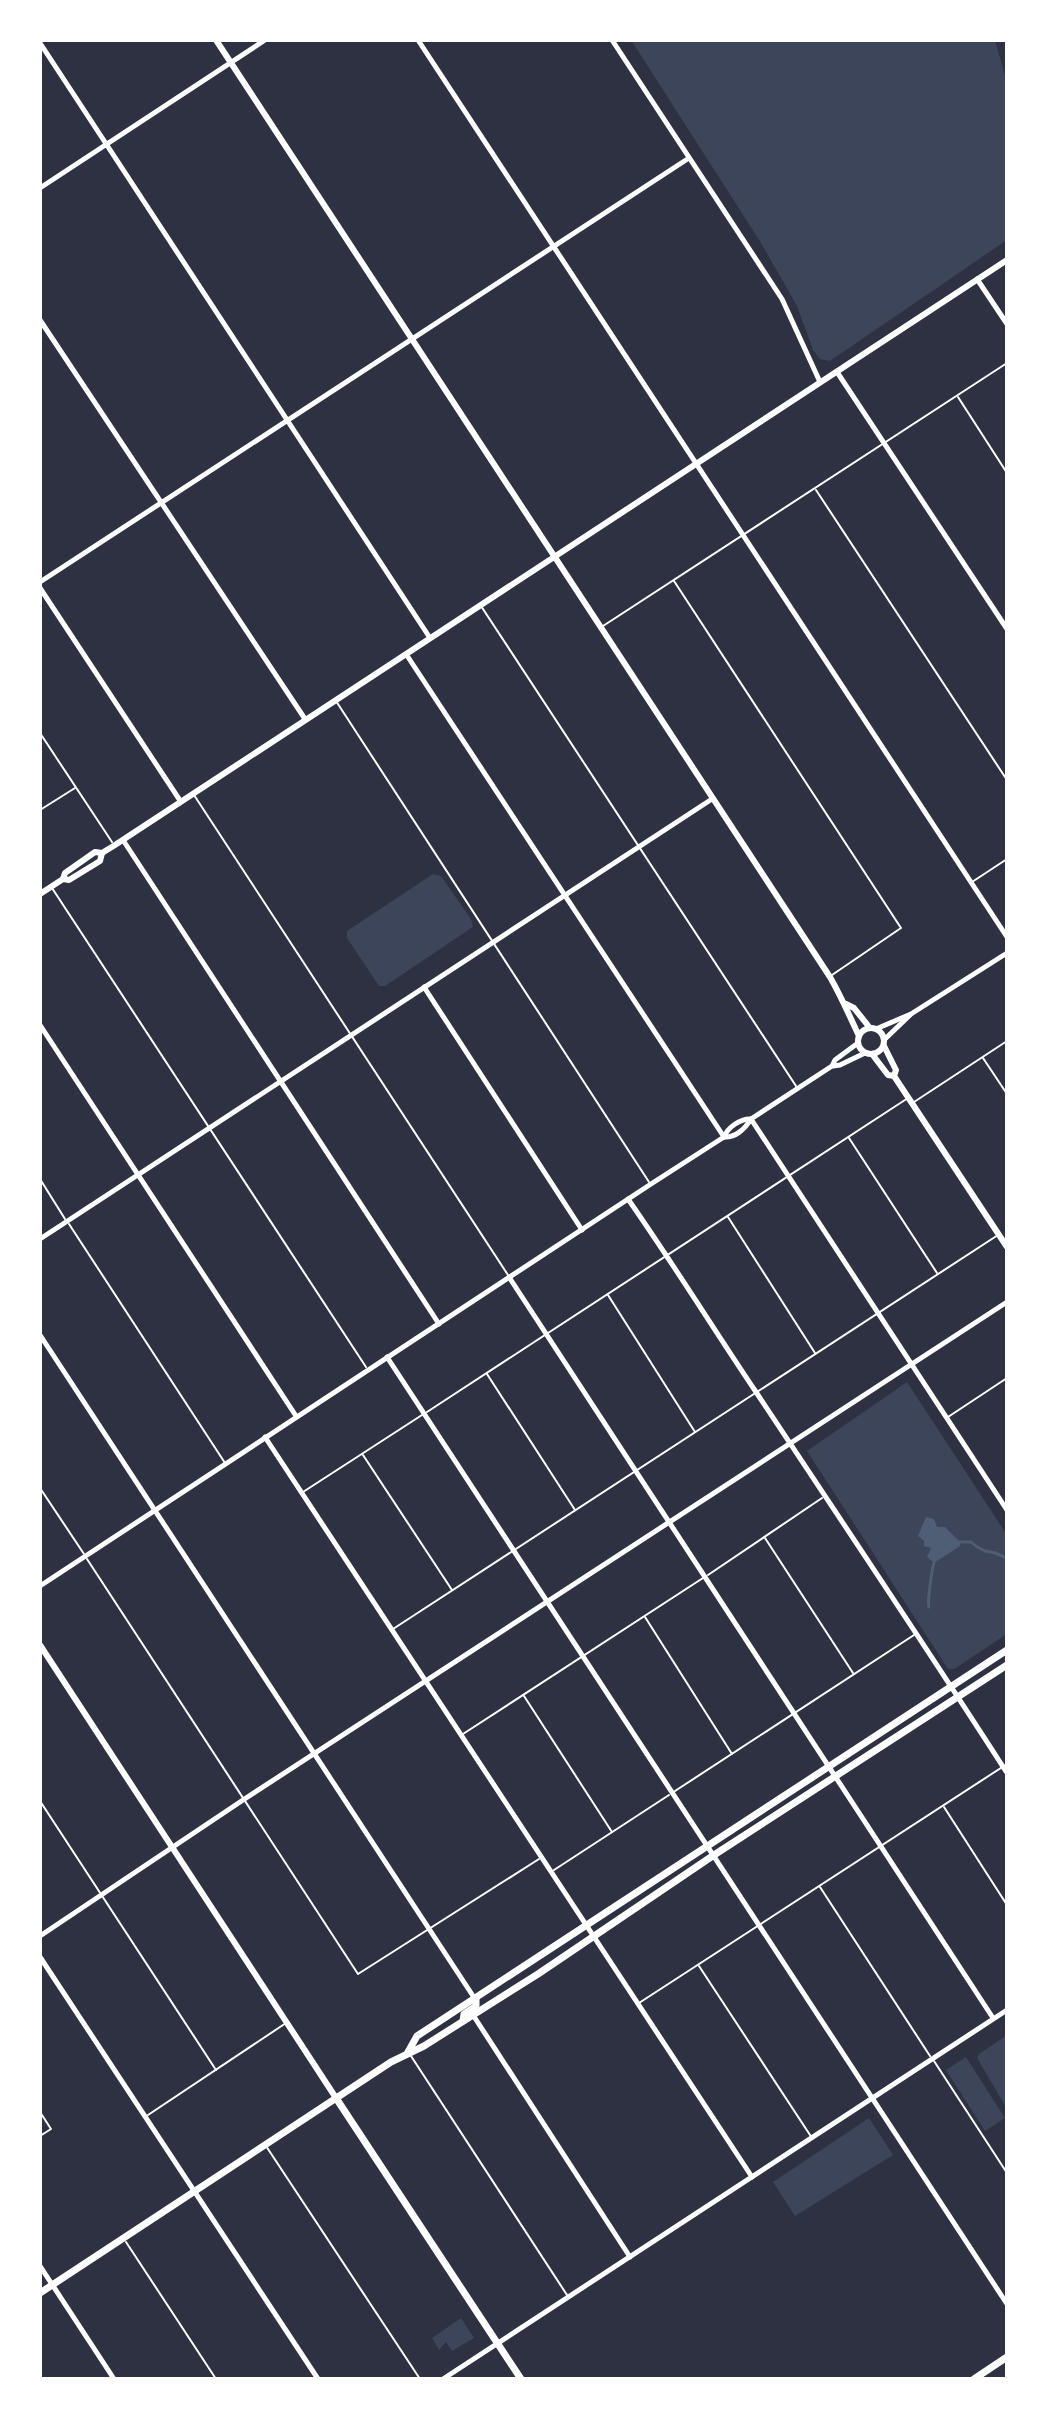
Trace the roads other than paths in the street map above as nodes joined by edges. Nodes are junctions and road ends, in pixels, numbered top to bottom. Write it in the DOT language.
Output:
graph roads {
  1 [pos="216,40"];
  2 [pos="265,40"];
  3 [pos="418,40"];
  4 [pos="612,40"];
  5 [pos="40,43"];
  6 [pos="231,62"];
  7 [pos="105,144"];
  8 [pos="689,158"];
  9 [pos="40,188"];
  10 [pos="553,246"];
  11 [pos="1007,260"];
  12 [pos="977,279"];
  13 [pos="40,320"];
  14 [pos="1007,324"];
  15 [pos="412,339"];
  16 [pos="1007,363"];
  17 [pos="837,372"];
  18 [pos="820,382"];
  19 [pos="957,396"];
  20 [pos="285,420"];
  21 [pos="885,443"];
  22 [pos="696,464"];
  23 [pos="1007,473"];
  24 [pos="815,489"];
  25 [pos="162,503"];
  26 [pos="743,535"];
  27 [pos="555,557"];
  28 [pos="674,581"];
  29 [pos="40,585"];
  30 [pos="481,605"];
  31 [pos="602,626"];
  32 [pos="1007,629"];
  33 [pos="430,638"];
  34 [pos="406,654"];
  35 [pos="336,700"];
  36 [pos="305,719"];
  37 [pos="40,733"];
  38 [pos="1007,780"];
  39 [pos="76,787"];
  40 [pos="194,794"];
  41 [pos="712,799"];
  42 [pos="181,802"];
  43 [pos="40,810"];
  44 [pos="123,840"];
  45 [pos="115,845"];
  46 [pos="639,847"];
  47 [pos="1007,859"];
  48 [pos="40,881"];
  49 [pos="971,883"];
  50 [pos="46,890"];
  51 [pos="565,895"];
  52 [pos="1007,937"];
  53 [pos="494,941"];
  54 [pos="1007,953"];
  55 [pos="830,977"];
  56 [pos="424,987"];
  57 [pos="846,1004"];
  58 [pos="911,1014"];
  59 [pos="40,1025"];
  60 [pos="873,1028"];
  61 [pos="352,1035"];
  62 [pos="858,1040"];
  63 [pos="1007,1041"];
  64 [pos="884,1043"];
  65 [pos="868,1054"];
  66 [pos="983,1057"];
  67 [pos="832,1066"];
  68 [pos="894,1076"];
  69 [pos="282,1081"];
  70 [pos="797,1089"];
  71 [pos="1007,1094"];
  72 [pos="910,1101"];
  73 [pos="751,1119"];
  74 [pos="210,1129"];
  75 [pos="724,1137"];
  76 [pos="848,1137"];
  77 [pos="138,1175"];
  78 [pos="788,1176"];
  79 [pos="40,1179"];
  80 [pos="651,1184"];
  81 [pos="628,1199"];
  82 [pos="727,1216"];
  83 [pos="67,1221"];
  84 [pos="582,1230"];
  85 [pos="999,1235"];
  86 [pos="40,1239"];
  87 [pos="1007,1247"];
  88 [pos="666,1255"];
  89 [pos="937,1274"];
  90 [pos="509,1277"];
  91 [pos="608,1294"];
  92 [pos="1007,1302"];
  93 [pos="877,1313"];
  94 [pos="439,1324"];
  95 [pos="545,1334"];
  96 [pos="40,1335"];
  97 [pos="815,1353"];
  98 [pos="387,1357"];
  99 [pos="910,1365"];
  100 [pos="368,1370"];
  101 [pos="486,1373"];
  102 [pos="1007,1379"];
  103 [pos="756,1392"];
  104 [pos="424,1414"];
  105 [pos="296,1416"];
  106 [pos="947,1418"];
  107 [pos="695,1432"];
  108 [pos="265,1437"];
  109 [pos="790,1444"];
  110 [pos="362,1454"];
  111 [pos="225,1464"];
  112 [pos="635,1471"];
  113 [pos="40,1488"];
  114 [pos="302,1493"];
  115 [pos="827,1495"];
  116 [pos="156,1510"];
  117 [pos="1007,1510"];
  118 [pos="576,1511"];
  119 [pos="669,1523"];
  120 [pos="764,1537"];
  121 [pos="514,1551"];
  122 [pos="85,1556"];
  123 [pos="705,1577"];
  124 [pos="40,1586"];
  125 [pos="453,1591"];
  126 [pos="548,1603"];
  127 [pos="644,1616"];
  128 [pos="392,1630"];
  129 [pos="915,1634"];
  130 [pos="40,1645"];
  131 [pos="1007,1650"];
  132 [pos="583,1656"];
  133 [pos="1007,1665"];
  134 [pos="854,1674"];
  135 [pos="426,1681"];
  136 [pos="952,1687"];
  137 [pos="523,1695"];
  138 [pos="959,1697"];
  139 [pos="794,1714"];
  140 [pos="462,1736"];
  141 [pos="315,1754"];
  142 [pos="732,1754"];
  143 [pos="829,1767"];
  144 [pos="1006,1768"];
  145 [pos="835,1776"];
  146 [pos="673,1793"];
  147 [pos="243,1800"];
  148 [pos="40,1801"];
  149 [pos="943,1806"];
  150 [pos="612,1832"];
  151 [pos="881,1846"];
  152 [pos="172,1847"];
  153 [pos="708,1847"];
  154 [pos="714,1855"];
  155 [pos="542,1857"];
  156 [pos="552,1872"];
  157 [pos="820,1886"];
  158 [pos="103,1896"];
  159 [pos="1007,1905"];
  160 [pos="586,1925"];
  161 [pos="760,1925"];
  162 [pos="430,1930"];
  163 [pos="40,1936"];
  164 [pos="593,1936"];
  165 [pos="40,1957"];
  166 [pos="699,1965"];
  167 [pos="476,1999"];
  168 [pos="638,2004"];
  169 [pos="1007,2010"];
  170 [pos="473,2015"];
  171 [pos="993,2018"];
  172 [pos="463,2021"];
  173 [pos="287,2023"];
  174 [pos="408,2052"];
  175 [pos="932,2059"];
  176 [pos="216,2070"];
  177 [pos="336,2098"];
  178 [pos="873,2098"];
  179 [pos="40,2112"];
  180 [pos="145,2116"];
  181 [pos="40,2136"];
  182 [pos="812,2139"];
  183 [pos="266,2145"];
  184 [pos="1007,2173"];
  185 [pos="752,2177"];
  186 [pos="194,2191"];
  187 [pos="123,2238"];
  188 [pos="630,2257"];
  189 [pos="40,2266"];
  190 [pos="52,2285"];
  191 [pos="40,2293"];
  192 [pos="569,2297"];
  193 [pos="1007,2304"];
  194 [pos="498,2344"];
  195 [pos="1007,2357"];
  196 [pos="114,2379"];
  197 [pos="216,2379"];
  198 [pos="318,2379"];
  199 [pos="420,2379"];
  200 [pos="443,2379"];
  201 [pos="521,2379"];
  202 [pos="974,2379"];
  1 -- 6 [label="street"];
  2 -- 6 [label="street"];
  3 -- 10 [label="street"];
  4 -- 8 [label="street"];
  5 -- 7 [label="street"];
  6 -- 7 [label="street"];
  6 -- 15 [label="street"];
  7 -- 9 [label="street"];
  7 -- 20 [label="street"];
  8 -- 10 [label="street"];
  8 -- 18 [label="street"];
  10 -- 15 [label="street"];
  10 -- 22 [label="street"];
  11 -- 12 [label="street"];
  12 -- 14 [label="street"];
  12 -- 17 [label="street"];
  13 -- 25 [label="street"];
  15 -- 20 [label="street"];
  15 -- 27 [label="street"];
  16 -- 19 [label="lane"];
  17 -- 18 [label="street"];
  17 -- 21 [label="street"];
  18 -- 22 [label="street"];
  19 -- 21 [label="lane"];
  19 -- 23 [label="lane"];
  20 -- 25 [label="street"];
  20 -- 33 [label="street"];
  21 -- 24 [label="lane"];
  21 -- 32 [label="street"];
  22 -- 26 [label="street"];
  22 -- 27 [label="street"];
  24 -- 26 [label="lane"];
  24 -- 38 [label="lane"];
  25 -- 29 [label="street"];
  25 -- 36 [label="street"];
  26 -- 28 [label="lane"];
  26 -- 49 [label="street"];
  27 -- 30 [label="street"];
  27 -- 31 [label="street"];
  28 -- 31 [label="lane"];
  28 -- 55 [label="lane"];
  29 -- 42 [label="street"];
  30 -- 33 [label="street"];
  30 -- 46 [label="lane"];
  31 -- 41 [label="street"];
  33 -- 34 [label="street"];
  34 -- 35 [label="street"];
  34 -- 51 [label="street"];
  35 -- 36 [label="street"];
  35 -- 53 [label="lane"];
  36 -- 40 [label="street"];
  37 -- 39 [label="lane"];
  39 -- 43 [label="lane"];
  39 -- 45 [label="lane"];
  40 -- 42 [label="street"];
  40 -- 61 [label="lane"];
  41 -- 46 [label="street"];
  41 -- 55 [label="street"];
  42 -- 44 [label="street"];
  44 -- 45 [label="street"];
  44 -- 69 [label="street"];
  45 -- 50 [label="street"];
  46 -- 51 [label="street"];
  46 -- 70 [label="lane"];
  47 -- 49 [label="lane"];
  48 -- 50 [label="street"];
  49 -- 52 [label="street"];
  50 -- 74 [label="lane"];
  51 -- 53 [label="street"];
  51 -- 75 [label="street"];
  53 -- 56 [label="street"];
  53 -- 80 [label="lane"];
  54 -- 58 [label="street"];
  55 -- 57 [label="street"];
  56 -- 61 [label="street"];
  56 -- 84 [label="street"];
  57 -- 60 [label="street"];
  57 -- 62 [label="street"];
  58 -- 60 [label="street"];
  58 -- 64 [label="street"];
  59 -- 77 [label="street"];
  60 -- 62 [label="street"];
  60 -- 64 [label="street"];
  61 -- 69 [label="street"];
  61 -- 90 [label="lane"];
  62 -- 65 [label="street"];
  62 -- 67 [label="street"];
  63 -- 66 [label="lane"];
  64 -- 65 [label="street"];
  64 -- 68 [label="street"];
  65 -- 67 [label="street"];
  65 -- 68 [label="street"];
  66 -- 71 [label="lane"];
  66 -- 72 [label="lane"];
  67 -- 70 [label="street"];
  68 -- 72 [label="street"];
  69 -- 74 [label="street"];
  69 -- 94 [label="street"];
  70 -- 73 [label="street"];
  72 -- 76 [label="lane"];
  72 -- 85 [label="street"];
  73 -- 75 [label="street"];
  73 -- 78 [label="street"];
  74 -- 77 [label="street"];
  74 -- 100 [label="lane"];
  75 -- 80 [label="street"];
  76 -- 78 [label="lane"];
  76 -- 89 [label="lane"];
  77 -- 83 [label="street"];
  77 -- 105 [label="street"];
  78 -- 82 [label="lane"];
  78 -- 93 [label="street"];
  79 -- 83 [label="lane"];
  80 -- 81 [label="street"];
  81 -- 84 [label="street"];
  81 -- 88 [label="street"];
  82 -- 88 [label="lane"];
  82 -- 97 [label="lane"];
  83 -- 86 [label="street"];
  83 -- 111 [label="lane"];
  84 -- 90 [label="street"];
  85 -- 87 [label="street"];
  85 -- 89 [label="lane"];
  88 -- 91 [label="lane"];
  88 -- 103 [label="street"];
  89 -- 93 [label="lane"];
  90 -- 94 [label="street"];
  90 -- 95 [label="street"];
  91 -- 95 [label="lane"];
  91 -- 107 [label="lane"];
  92 -- 99 [label="street"];
  93 -- 97 [label="lane"];
  93 -- 99 [label="street"];
  94 -- 98 [label="street"];
  95 -- 101 [label="lane"];
  95 -- 112 [label="street"];
  96 -- 116 [label="street"];
  97 -- 103 [label="lane"];
  98 -- 100 [label="street"];
  98 -- 104 [label="street"];
  99 -- 106 [label="street"];
  99 -- 109 [label="street"];
  100 -- 105 [label="street"];
  101 -- 104 [label="lane"];
  101 -- 118 [label="lane"];
  102 -- 106 [label="lane"];
  103 -- 107 [label="lane"];
  103 -- 109 [label="street"];
  104 -- 110 [label="lane"];
  104 -- 121 [label="street"];
  105 -- 108 [label="street"];
  106 -- 117 [label="street"];
  107 -- 112 [label="lane"];
  108 -- 111 [label="street"];
  108 -- 114 [label="street"];
  109 -- 115 [label="street"];
  109 -- 119 [label="street"];
  110 -- 114 [label="lane"];
  110 -- 125 [label="lane"];
  111 -- 116 [label="street"];
  112 -- 118 [label="lane"];
  112 -- 119 [label="street"];
  113 -- 122 [label="lane"];
  114 -- 128 [label="street"];
  115 -- 120 [label="lane"];
  115 -- 129 [label="street"];
  116 -- 122 [label="street"];
  116 -- 141 [label="street"];
  118 -- 121 [label="lane"];
  119 -- 123 [label="street"];
  119 -- 126 [label="street"];
  120 -- 123 [label="lane"];
  120 -- 134 [label="lane"];
  121 -- 125 [label="lane"];
  121 -- 126 [label="street"];
  122 -- 124 [label="street"];
  122 -- 147 [label="lane"];
  123 -- 127 [label="lane"];
  123 -- 139 [label="street"];
  125 -- 128 [label="lane"];
  126 -- 132 [label="street"];
  126 -- 135 [label="street"];
  127 -- 132 [label="lane"];
  127 -- 142 [label="lane"];
  128 -- 135 [label="street"];
  129 -- 134 [label="lane"];
  129 -- 136 [label="street"];
  130 -- 152 [label="street"];
  131 -- 136 [label="main road"];
  132 -- 137 [label="lane"];
  132 -- 146 [label="street"];
  133 -- 138 [label="main road"];
  134 -- 139 [label="lane"];
  135 -- 140 [label="street"];
  135 -- 141 [label="street"];
  136 -- 138 [label="street"];
  136 -- 143 [label="main road"];
  137 -- 140 [label="lane"];
  137 -- 150 [label="lane"];
  138 -- 144 [label="street"];
  138 -- 145 [label="main road"];
  139 -- 142 [label="lane"];
  139 -- 143 [label="street"];
  140 -- 155 [label="street"];
  141 -- 147 [label="street"];
  141 -- 162 [label="street"];
  142 -- 146 [label="lane"];
  143 -- 145 [label="street"];
  143 -- 153 [label="main road"];
  144 -- 149 [label="lane"];
  145 -- 151 [label="street"];
  145 -- 154 [label="main road"];
  146 -- 150 [label="lane"];
  146 -- 153 [label="street"];
  147 -- 152 [label="street"];
  147 -- 162 [label="lane"];
  148 -- 158 [label="lane"];
  149 -- 151 [label="lane"];
  149 -- 159 [label="lane"];
  150 -- 156 [label="lane"];
  151 -- 157 [label="lane"];
  151 -- 171 [label="street"];
  152 -- 158 [label="street"];
  152 -- 173 [label="street"];
  153 -- 154 [label="street"];
  153 -- 160 [label="main road"];
  154 -- 161 [label="street"];
  154 -- 164 [label="main road"];
  155 -- 156 [label="street"];
  155 -- 162 [label="lane"];
  156 -- 160 [label="street"];
  157 -- 161 [label="lane"];
  157 -- 175 [label="lane"];
  158 -- 163 [label="street"];
  158 -- 176 [label="lane"];
  160 -- 164 [label="street"];
  160 -- 167 [label="main road"];
  161 -- 166 [label="lane"];
  161 -- 178 [label="street"];
  162 -- 167 [label="street"];
  164 -- 168 [label="street"];
  164 -- 170 [label="main road"];
  165 -- 180 [label="street"];
  166 -- 168 [label="lane"];
  166 -- 182 [label="lane"];
  167 -- 172 [label="main road"];
  167 -- 174 [label="main road"];
  168 -- 185 [label="street"];
  169 -- 171 [label="street"];
  170 -- 172 [label="main road"];
  170 -- 188 [label="street"];
  171 -- 175 [label="street"];
  172 -- 174 [label="main road"];
  173 -- 176 [label="lane"];
  173 -- 177 [label="street"];
  174 -- 177 [label="main road"];
  174 -- 192 [label="lane"];
  175 -- 178 [label="street"];
  175 -- 184 [label="lane"];
  176 -- 180 [label="lane"];
  177 -- 183 [label="main road"];
  177 -- 194 [label="main road"];
  178 -- 182 [label="street"];
  178 -- 193 [label="street"];
  179 -- 181 [label="lane"];
  180 -- 186 [label="street"];
  182 -- 185 [label="street"];
  183 -- 186 [label="main road"];
  183 -- 199 [label="lane"];
  185 -- 188 [label="street"];
  186 -- 187 [label="main road"];
  186 -- 198 [label="street"];
  187 -- 190 [label="main road"];
  187 -- 197 [label="lane"];
  188 -- 192 [label="street"];
  189 -- 190 [label="street"];
  190 -- 191 [label="main road"];
  190 -- 196 [label="street"];
  192 -- 194 [label="street"];
  194 -- 200 [label="street"];
  194 -- 201 [label="main road"];
  195 -- 202 [label="main road"];
}
